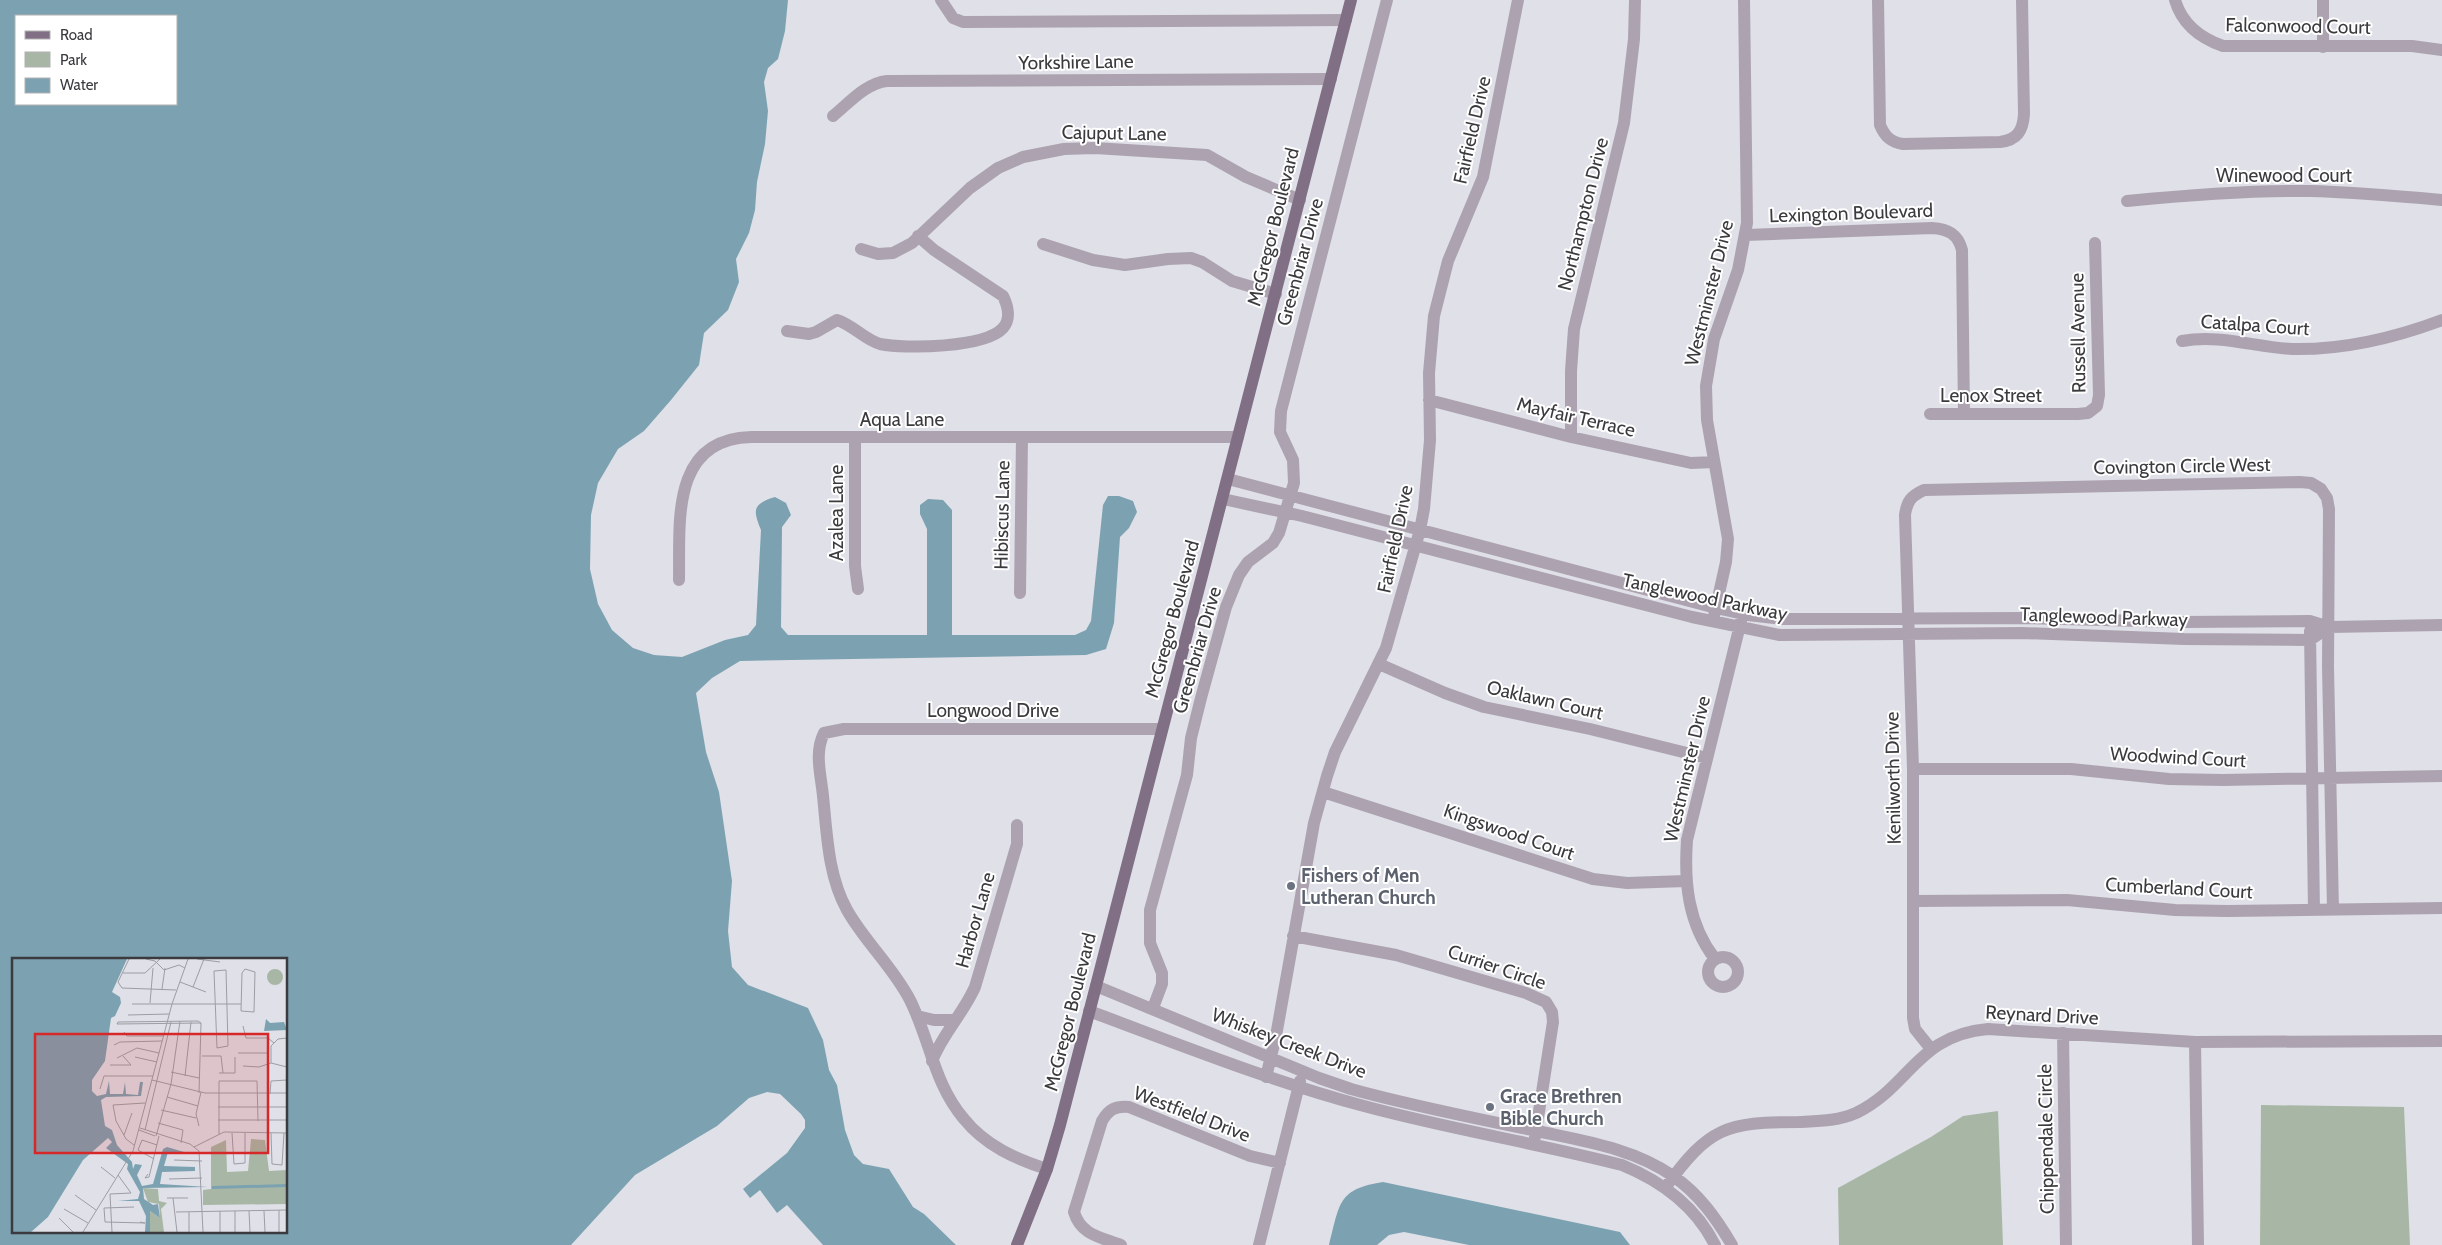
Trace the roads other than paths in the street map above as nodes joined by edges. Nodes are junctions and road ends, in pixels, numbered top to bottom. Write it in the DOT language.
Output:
graph roads {
  1 [pos="941,0"];
  2 [pos="1351,0"];
  3 [pos="1387,0"];
  4 [pos="1518,0"];
  5 [pos="1635,0"];
  6 [pos="1744,0"];
  7 [pos="1878,0"];
  8 [pos="2022,0"];
  9 [pos="2175,0"];
  10 [pos="2323,0"];
  11 [pos="1346,20"];
  12 [pos="2323,46"];
  13 [pos="2442,50"];
  14 [pos="1331,79"];
  15 [pos="833,116"];
  16 [pos="1300,200"];
  17 [pos="2442,200"];
  18 [pos="2127,201"];
  19 [pos="1746,235"];
  20 [pos="918,236"];
  21 [pos="2095,243"];
  22 [pos="1043,244"];
  23 [pos="861,250"];
  24 [pos="1276,294"];
  25 [pos="2442,320"];
  26 [pos="787,331"];
  27 [pos="2182,341"];
  28 [pos="1429,400"];
  29 [pos="1964,413"];
  30 [pos="1930,414"];
  31 [pos="2052,414"];
  32 [pos="1022,437"];
  33 [pos="1571,437"];
  34 [pos="855,438"];
  35 [pos="1238,438"];
  36 [pos="1714,462"];
  37 [pos="1228,479"];
  38 [pos="1290,496"];
  39 [pos="1223,499"];
  40 [pos="1908,502"];
  41 [pos="1286,512"];
  42 [pos="1420,530"];
  43 [pos="1416,546"];
  44 [pos="679,580"];
  45 [pos="858,589"];
  46 [pos="1020,593"];
  47 [pos="1716,608"];
  48 [pos="1742,614"];
  49 [pos="2043,618"];
  50 [pos="1907,619"];
  51 [pos="2310,621"];
  52 [pos="1712,622"];
  53 [pos="2177,622"];
  54 [pos="2442,625"];
  55 [pos="2329,626"];
  56 [pos="1740,628"];
  57 [pos="2043,633"];
  58 [pos="1907,635"];
  59 [pos="2177,639"];
  60 [pos="2310,640"];
  61 [pos="1379,664"];
  62 [pos="1162,729"];
  63 [pos="1706,758"];
  64 [pos="1913,769"];
  65 [pos="2442,776"];
  66 [pos="2312,778"];
  67 [pos="2331,779"];
  68 [pos="1323,792"];
  69 [pos="1017,825"];
  70 [pos="1686,881"];
  71 [pos="1914,901"];
  72 [pos="2442,908"];
  73 [pos="2314,910"];
  74 [pos="2332,910"];
  75 [pos="1294,936"];
  76 [pos="1715,959"];
  77 [pos="1096,986"];
  78 [pos="1153,1008"];
  79 [pos="1089,1011"];
  80 [pos="917,1016"];
  81 [pos="954,1020"];
  82 [pos="2063,1033"];
  83 [pos="2195,1042"];
  84 [pos="2442,1042"];
  85 [pos="1931,1049"];
  86 [pos="1271,1058"];
  87 [pos="932,1061"];
  88 [pos="1302,1071"];
  89 [pos="1266,1078"];
  90 [pos="1298,1088"];
  91 [pos="1536,1131"];
  92 [pos="1534,1145"];
  93 [pos="1280,1162"];
  94 [pos="1047,1169"];
  95 [pos="1674,1176"];
  96 [pos="1665,1188"];
  97 [pos="1017,1245"];
  98 [pos="1121,1245"];
  99 [pos="1259,1245"];
  100 [pos="1715,1245"];
  101 [pos="1732,1245"];
  102 [pos="2066,1245"];
  103 [pos="2198,1245"];
  1 -- 11 [label="street"];
  2 -- 11 [label="main road, McGregor Boulevard"];
  3 -- 38 [label="street, Greenbriar Drive"];
  4 -- 28 [label="street, Fairfield Drive"];
  5 -- 33 [label="street, Northampton Drive"];
  6 -- 19 [label="street, Westminster Drive"];
  7 -- 8 [label="street"];
  9 -- 12 [label="street, Falconwood Court"];
  10 -- 12 [label="street"];
  11 -- 14 [label="main road, McGregor Boulevard"];
  12 -- 13 [label="street, Falconwood Court"];
  14 -- 15 [label="street, Yorkshire Lane"];
  14 -- 16 [label="main road, McGregor Boulevard"];
  16 -- 20 [label="street, Cajuput Lane"];
  16 -- 24 [label="main road, McGregor Boulevard"];
  17 -- 18 [label="street, Winewood Court"];
  19 -- 29 [label="street, Lexington Boulevard"];
  19 -- 36 [label="street, Westminster Drive"];
  20 -- 23 [label="street, Cajuput Lane"];
  20 -- 26 [label="street"];
  21 -- 31 [label="street, Russell Avenue"];
  22 -- 24 [label="street"];
  24 -- 35 [label="main road, McGregor Boulevard"];
  25 -- 27 [label="street, Catalpa Court"];
  28 -- 33 [label="street, Mayfair Terrace"];
  28 -- 42 [label="street, Fairfield Drive"];
  29 -- 30 [label="street, Lenox Street"];
  29 -- 31 [label="street, Lenox Street"];
  32 -- 34 [label="street, Aqua Lane"];
  32 -- 35 [label="street, Aqua Lane"];
  32 -- 46 [label="street, Hibiscus Lane"];
  33 -- 36 [label="street, Mayfair Terrace"];
  34 -- 44 [label="street, Aqua Lane"];
  34 -- 45 [label="street, Azalea Lane"];
  35 -- 37 [label="main road, McGregor Boulevard"];
  36 -- 47 [label="street, Westminster Drive"];
  37 -- 38 [label="street, Tanglewood Parkway"];
  37 -- 39 [label="main road, McGregor Boulevard"];
  38 -- 41 [label="street, Greenbriar Drive"];
  38 -- 42 [label="street, Tanglewood Parkway"];
  39 -- 41 [label="street, Tanglewood Parkway"];
  39 -- 62 [label="main road, McGregor Boulevard"];
  40 -- 50 [label="street, Kenilworth Drive"];
  40 -- 55 [label="street, Covington Circle West"];
  41 -- 43 [label="street, Tanglewood Parkway"];
  41 -- 78 [label="street, Greenbriar Drive"];
  42 -- 43 [label="street, Fairfield Drive"];
  42 -- 47 [label="street, Tanglewood Parkway"];
  43 -- 52 [label="street, Tanglewood Parkway"];
  43 -- 61 [label="street, Fairfield Drive"];
  47 -- 48 [label="street, Tanglewood Parkway"];
  47 -- 52 [label="street, Westminster Drive"];
  48 -- 50 [label="street, Tanglewood Parkway"];
  48 -- 56 [label="street, Westminster Drive"];
  49 -- 50 [label="street, Tanglewood Parkway"];
  49 -- 53 [label="street, Tanglewood Parkway"];
  49 -- 57 [label="street"];
  50 -- 58 [label="street, Kenilworth Drive"];
  51 -- 53 [label="street, Tanglewood Parkway"];
  51 -- 55 [label="street, Tanglewood Parkway"];
  51 -- 60 [label="street"];
  52 -- 56 [label="street, Tanglewood Parkway"];
  53 -- 59 [label="street"];
  54 -- 55 [label="street, Tanglewood Parkway"];
  55 -- 60 [label="street"];
  55 -- 67 [label="street"];
  56 -- 58 [label="street, Tanglewood Parkway"];
  56 -- 63 [label="street, Westminster Drive"];
  57 -- 58 [label="street, Tanglewood Parkway"];
  57 -- 59 [label="street, Tanglewood Parkway"];
  58 -- 64 [label="street, Kenilworth Drive"];
  59 -- 60 [label="street, Tanglewood Parkway"];
  60 -- 66 [label="street"];
  61 -- 63 [label="street, Oaklawn Court"];
  61 -- 68 [label="street, Fairfield Drive"];
  62 -- 77 [label="main road, McGregor Boulevard"];
  62 -- 80 [label="street, Longwood Drive"];
  63 -- 70 [label="street, Westminster Drive"];
  64 -- 66 [label="street, Woodwind Court"];
  64 -- 71 [label="street, Kenilworth Drive"];
  65 -- 67 [label="street, Woodwind Court"];
  66 -- 67 [label="street, Woodwind Court"];
  66 -- 73 [label="street"];
  67 -- 74 [label="street"];
  68 -- 70 [label="street, Kingswood Court"];
  68 -- 75 [label="street, Fairfield Drive"];
  69 -- 81 [label="street, Harbor Lane"];
  70 -- 76 [label="street, Westminster Drive"];
  71 -- 73 [label="street, Cumberland Court"];
  71 -- 85 [label="street, Kenilworth Drive"];
  72 -- 74 [label="street, Cumberland Court"];
  73 -- 74 [label="street, Cumberland Court"];
  75 -- 86 [label="street, Fairfield Drive"];
  75 -- 91 [label="street, Currier Circle"];
  77 -- 78 [label="street, Whiskey Creek Drive"];
  77 -- 79 [label="main road, McGregor Boulevard"];
  78 -- 86 [label="street, Whiskey Creek Drive"];
  79 -- 89 [label="street, Whiskey Creek Drive"];
  79 -- 94 [label="main road, McGregor Boulevard"];
  80 -- 81 [label="street"];
  80 -- 87 [label="street"];
  81 -- 87 [label="street, Harbor Lane"];
  82 -- 83 [label="street, Reynard Drive"];
  82 -- 85 [label="street, Reynard Drive"];
  82 -- 102 [label="street, Chippendale Circle"];
  83 -- 84 [label="street, Reynard Drive"];
  83 -- 103 [label="street"];
  85 -- 95 [label="street, Reynard Drive"];
  86 -- 88 [label="street, Whiskey Creek Drive"];
  86 -- 89 [label="street, Fairfield Drive"];
  87 -- 94 [label="street"];
  88 -- 90 [label="street"];
  88 -- 91 [label="street, Whiskey Creek Drive"];
  89 -- 90 [label="street, Whiskey Creek Drive"];
  90 -- 92 [label="street, Whiskey Creek Drive"];
  90 -- 93 [label="street"];
  91 -- 92 [label="street, Currier Circle"];
  91 -- 95 [label="street, Whiskey Creek Drive"];
  92 -- 96 [label="street, Whiskey Creek Drive"];
  93 -- 98 [label="street, Westfield Drive"];
  93 -- 99 [label="street"];
  94 -- 97 [label="main road, McGregor Boulevard"];
  95 -- 96 [label="street, Reynard Drive"];
  95 -- 101 [label="street, Whiskey Creek Drive"];
  96 -- 100 [label="street, Whiskey Creek Drive"];
}
